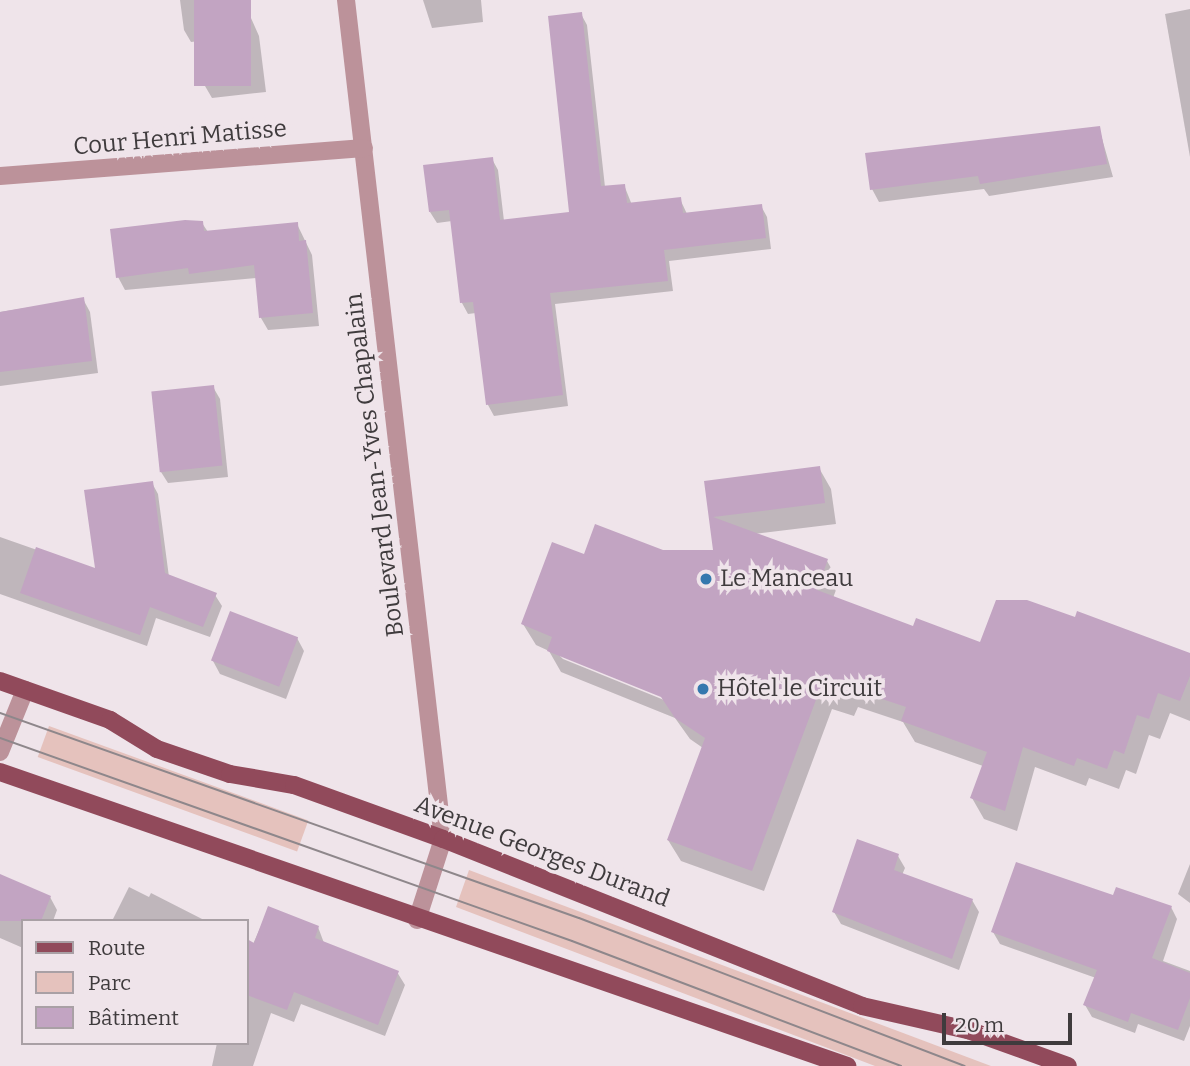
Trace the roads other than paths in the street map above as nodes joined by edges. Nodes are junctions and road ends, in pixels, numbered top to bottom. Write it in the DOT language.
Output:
graph roads {
  1 [pos="346,0"];
  2 [pos="364,148"];
  3 [pos="0,176"];
  4 [pos="0,681"];
  5 [pos="25,690"];
  6 [pos="0,752"];
  7 [pos="0,772"];
  8 [pos="443,839"];
  9 [pos="417,920"];
  10 [pos="847,1066"];
  11 [pos="1068,1066"];
  1 -- 2 [label="street, Boulevard Jean-Yves Chapalain"];
  2 -- 3 [label="street, Cour Henri Matisse"];
  2 -- 8 [label="street, Boulevard Jean-Yves Chapalain"];
  4 -- 5 [label="main road, Avenue Georges Durand"];
  5 -- 6 [label="street"];
  5 -- 8 [label="main road, Avenue Georges Durand"];
  7 -- 9 [label="main road"];
  8 -- 9 [label="street, Boulevard Jean-Yves Chapalain"];
  8 -- 11 [label="main road, Avenue Georges Durand"];
  9 -- 10 [label="main road"];
}
